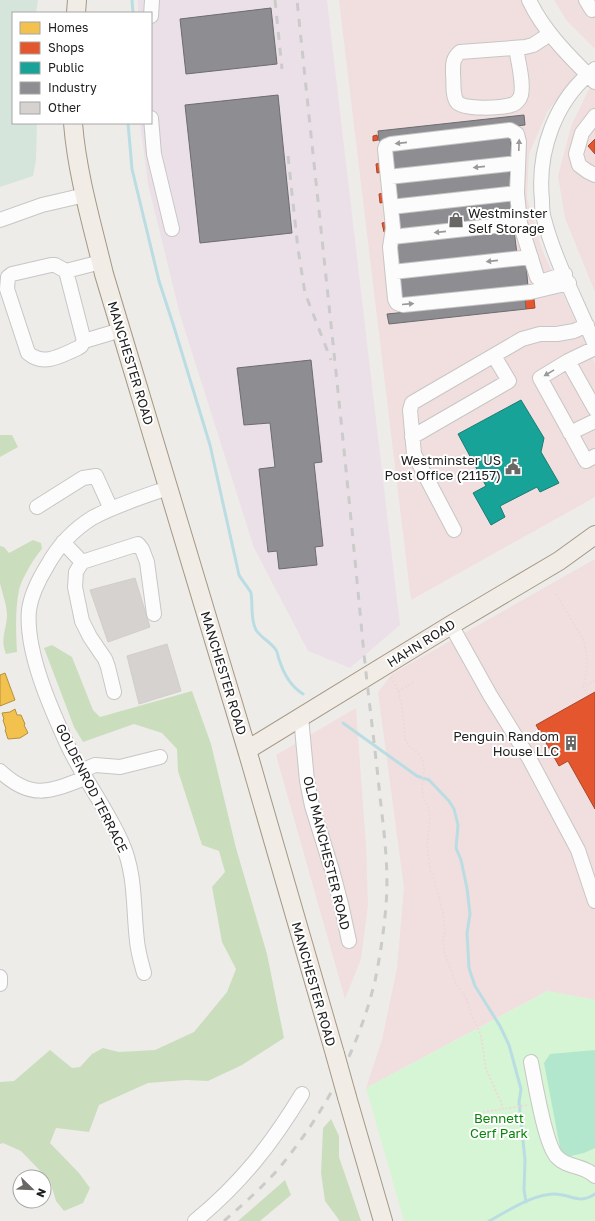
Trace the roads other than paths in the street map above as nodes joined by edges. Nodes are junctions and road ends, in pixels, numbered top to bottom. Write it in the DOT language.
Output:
graph roads {
  1 [pos="77,0"];
  2 [pos="152,0"];
  3 [pos="529,0"];
  4 [pos="76,12"];
  5 [pos="151,12"];
  6 [pos="550,34"];
  7 [pos="516,48"];
  8 [pos="592,75"];
  9 [pos="595,116"];
  10 [pos="73,124"];
  11 [pos="152,124"];
  12 [pos="518,163"];
  13 [pos="595,175"];
  14 [pos="388,177"];
  15 [pos="517,193"];
  16 [pos="85,195"];
  17 [pos="391,206"];
  18 [pos="0,220"];
  19 [pos="520,223"];
  20 [pos="172,229"];
  21 [pos="392,237"];
  22 [pos="531,258"];
  23 [pos="101,262"];
  24 [pos="66,271"];
  25 [pos="392,272"];
  26 [pos="567,278"];
  27 [pos="587,325"];
  28 [pos="121,330"];
  29 [pos="84,341"];
  30 [pos="595,346"];
  31 [pos="494,356"];
  32 [pos="568,361"];
  33 [pos="595,409"];
  34 [pos="595,421"];
  35 [pos="570,433"];
  36 [pos="412,437"];
  37 [pos="595,456"];
  38 [pos="168,488"];
  39 [pos="37,507"];
  40 [pos="111,509"];
  41 [pos="454,530"];
  42 [pos="595,535"];
  43 [pos="63,542"];
  44 [pos="82,562"];
  45 [pos="154,614"];
  46 [pos="451,625"];
  47 [pos="114,692"];
  48 [pos="301,717"];
  49 [pos="247,750"];
  50 [pos="160,757"];
  51 [pos="0,771"];
  52 [pos="83,774"];
  53 [pos="595,901"];
  54 [pos="349,941"];
  55 [pos="144,973"];
  56 [pos="0,977"];
  57 [pos="0,984"];
  58 [pos="531,1062"];
  59 [pos="302,1094"];
  60 [pos="595,1176"];
  61 [pos="194,1221"];
  62 [pos="383,1221"];
  1 -- 4 [label="main road"];
  2 -- 5 [label="street"];
  3 -- 6 [label="street"];
  6 -- 7 [label="street"];
  6 -- 8 [label="street"];
  7 -- 7 [label="street"];
  8 -- 26 [label="street"];
  9 -- 13 [label="street"];
  10 -- 16 [label="main road, MANCHESTER ROAD"];
  11 -- 20 [label="street"];
  12 -- 14 [label="street, one-way"];
  12 -- 14 [label="street, one-way"];
  12 -- 15 [label="street"];
  14 -- 17 [label="street"];
  15 -- 17 [label="street"];
  15 -- 19 [label="street"];
  16 -- 18 [label="street"];
  16 -- 23 [label="main road, MANCHESTER ROAD"];
  17 -- 21 [label="street"];
  19 -- 21 [label="street, one-way"];
  19 -- 22 [label="street"];
  21 -- 25 [label="street"];
  22 -- 25 [label="street, one-way"];
  22 -- 26 [label="street"];
  23 -- 24 [label="street"];
  23 -- 28 [label="main road, MANCHESTER ROAD"];
  24 -- 29 [label="street"];
  24 -- 29 [label="street"];
  25 -- 26 [label="street, one-way"];
  26 -- 27 [label="street"];
  27 -- 30 [label="street"];
  27 -- 31 [label="street"];
  28 -- 29 [label="street"];
  28 -- 38 [label="main road, MANCHESTER ROAD"];
  30 -- 32 [label="street"];
  31 -- 36 [label="street"];
  31 -- 36 [label="street"];
  32 -- 33 [label="street"];
  32 -- 35 [label="street, one-way"];
  34 -- 35 [label="street"];
  35 -- 37 [label="street"];
  36 -- 41 [label="street"];
  38 -- 40 [label="street, GOLDENROD TERRACE"];
  38 -- 49 [label="main road, MANCHESTER ROAD"];
  39 -- 40 [label="street"];
  40 -- 43 [label="street, GOLDENROD TERRACE"];
  42 -- 46 [label="main road, HAHN ROAD"];
  43 -- 44 [label="street"];
  43 -- 52 [label="street, GOLDENROD TERRACE"];
  44 -- 45 [label="street"];
  44 -- 47 [label="street"];
  46 -- 48 [label="main road, HAHN ROAD"];
  46 -- 53 [label="street"];
  48 -- 49 [label="main road, HAHN ROAD"];
  48 -- 54 [label="street, OLD MANCHESTER ROAD"];
  49 -- 62 [label="main road, MANCHESTER ROAD, bridge"];
  50 -- 52 [label="street"];
  51 -- 52 [label="street"];
  52 -- 55 [label="street, GOLDENROD TERRACE"];
  56 -- 57 [label="street"];
  58 -- 60 [label="street"];
  59 -- 61 [label="street"];
}
